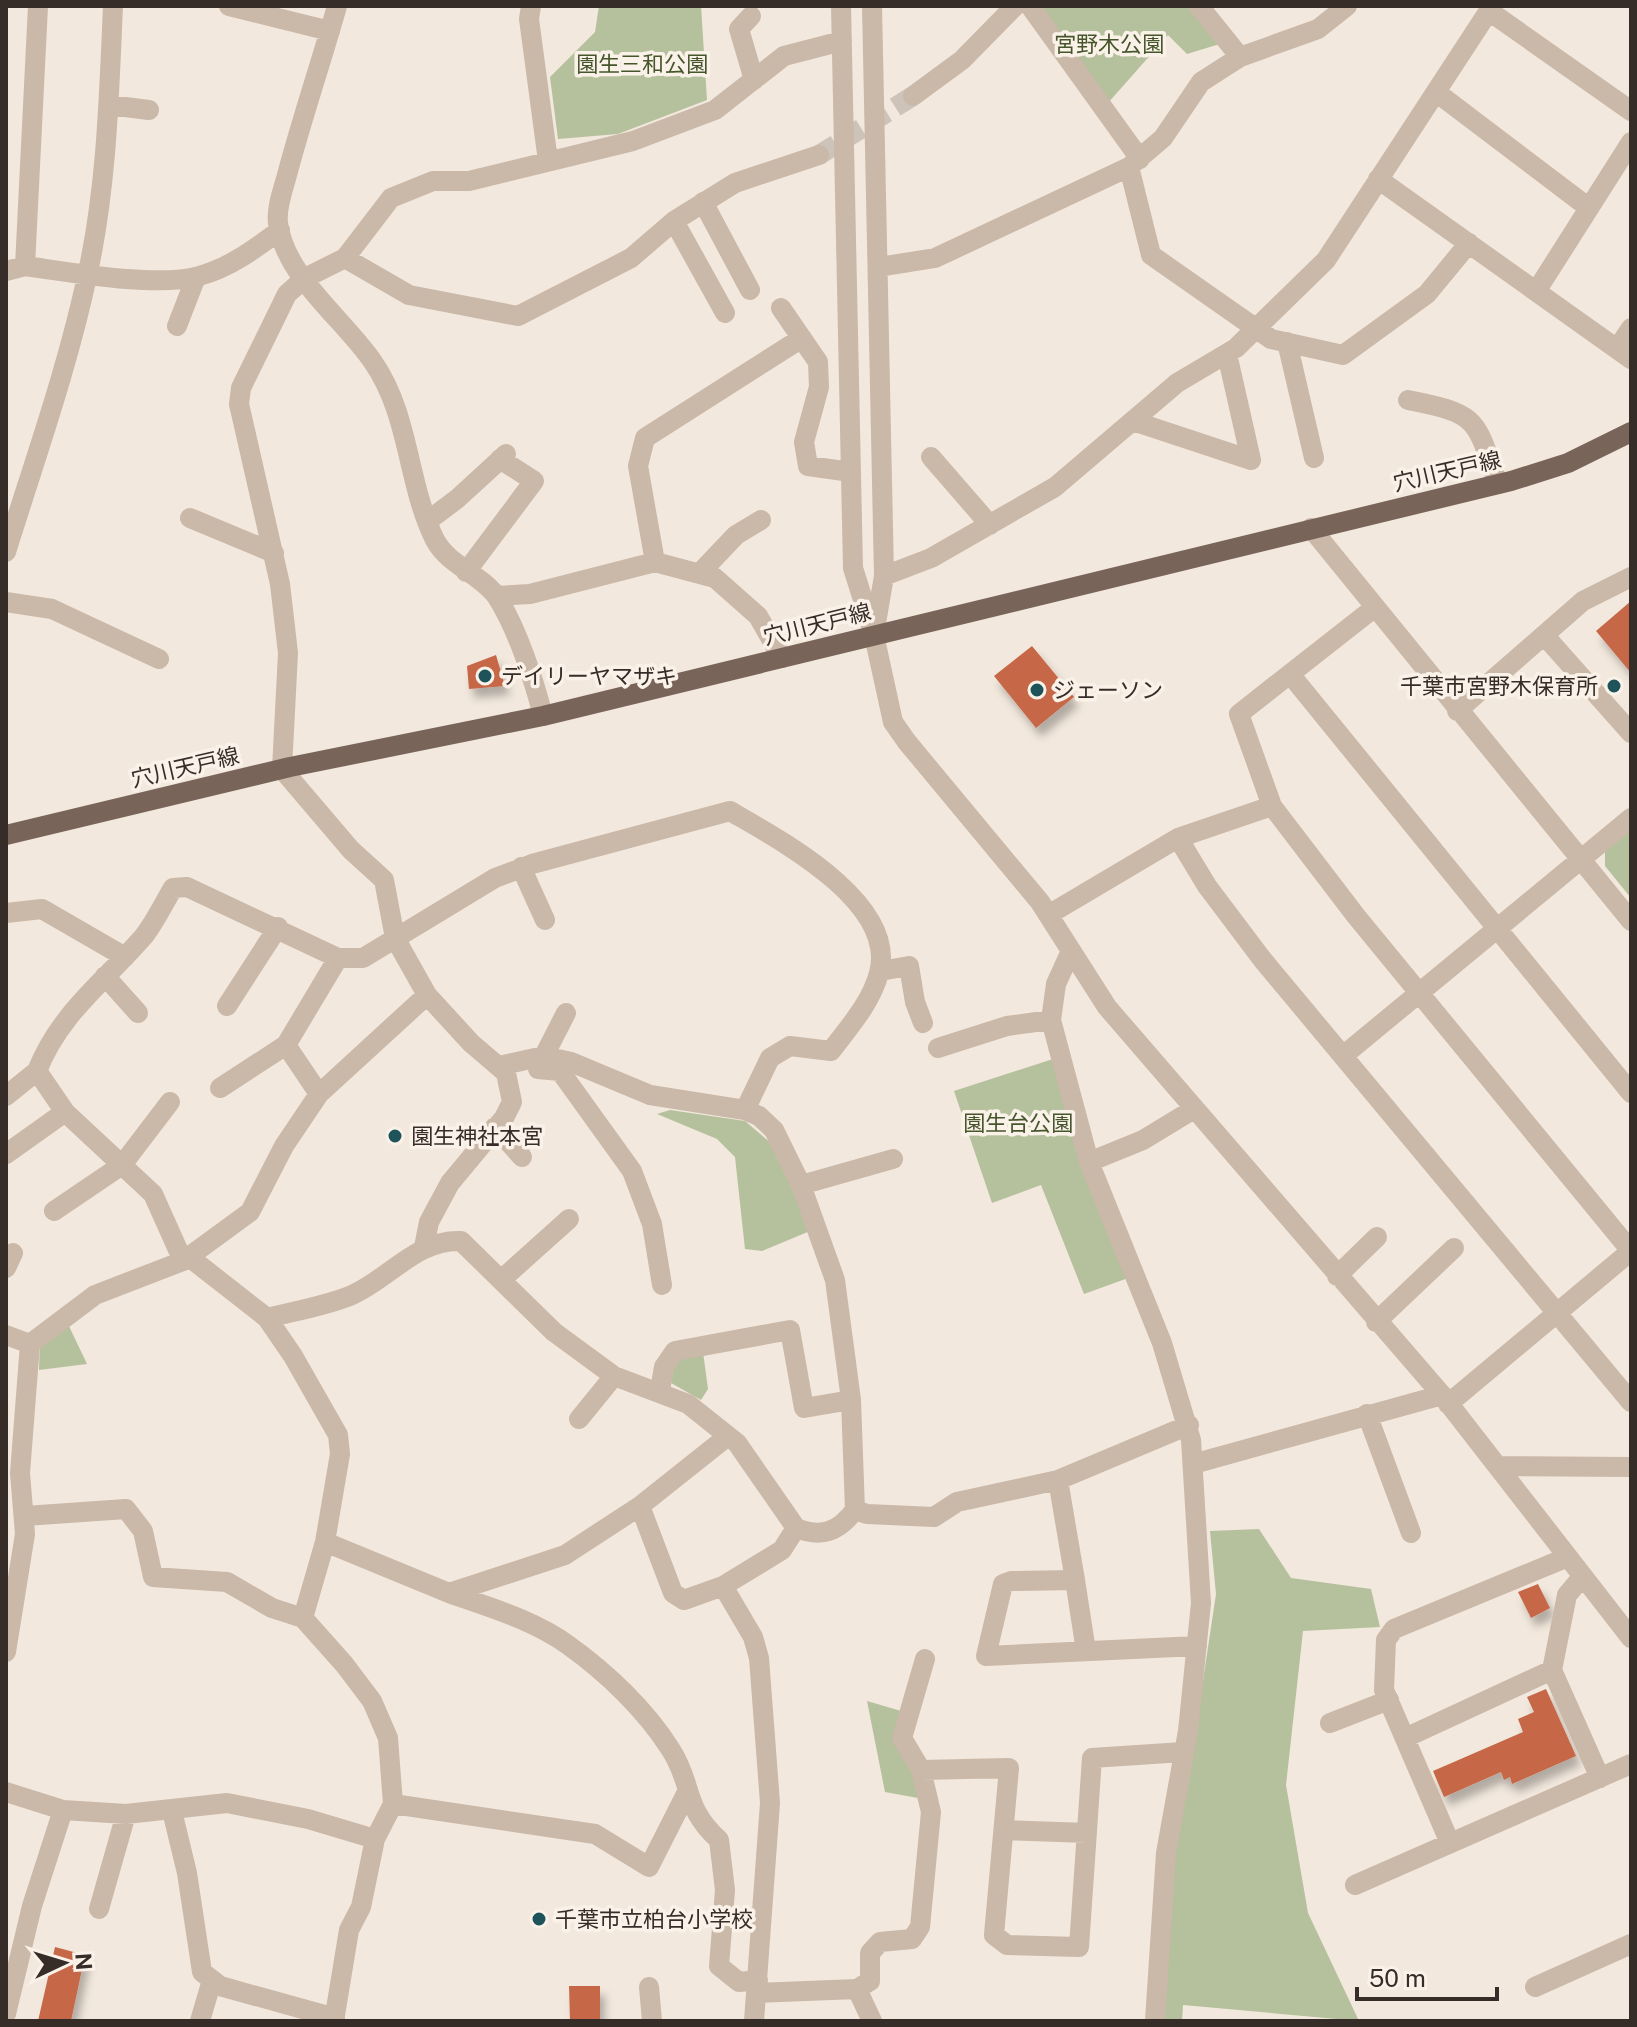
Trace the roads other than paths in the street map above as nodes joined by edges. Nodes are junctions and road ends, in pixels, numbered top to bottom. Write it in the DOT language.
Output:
graph roads {
  1 [pos="38,6"];
  2 [pos="113,6"];
  3 [pos="229,6"];
  4 [pos="337,6"];
  5 [pos="531,6"];
  6 [pos="841,6"];
  7 [pos="872,6"];
  8 [pos="1015,6"];
  9 [pos="1030,6"];
  10 [pos="1199,6"];
  11 [pos="1347,6"];
  12 [pos="1491,8"];
  13 [pos="751,16"];
  14 [pos="330,31"];
  15 [pos="842,41"];
  16 [pos="1240,57"];
  17 [pos="754,80"];
  18 [pos="1436,92"];
  19 [pos="913,96"];
  20 [pos="109,105"];
  21 [pos="149,110"];
  22 [pos="1631,111"];
  23 [pos="1631,142"];
  24 [pos="819,155"];
  25 [pos="548,161"];
  26 [pos="1134,163"];
  27 [pos="1378,179"];
  28 [pos="703,202"];
  29 [pos="1589,208"];
  30 [pos="674,221"];
  31 [pos="280,230"];
  32 [pos="1469,243"];
  33 [pos="345,258"];
  34 [pos="879,267"];
  35 [pos="15,268"];
  36 [pos="88,272"];
  37 [pos="196,277"];
  38 [pos="305,278"];
  39 [pos="750,290"];
  40 [pos="1537,290"];
  41 [pos="781,308"];
  42 [pos="725,313"];
  43 [pos="177,326"];
  44 [pos="1631,328"];
  45 [pos="1254,329"];
  46 [pos="802,338"];
  47 [pos="1287,342"];
  48 [pos="1227,354"];
  49 [pos="1624,354"];
  50 [pos="1408,400"];
  51 [pos="1133,421"];
  52 [pos="1631,432"];
  53 [pos="931,457"];
  54 [pos="1314,458"];
  55 [pos="851,472"];
  56 [pos="1498,484"];
  57 [pos="190,518"];
  58 [pos="429,520"];
  59 [pos="761,520"];
  60 [pos="990,525"];
  61 [pos="1311,528"];
  62 [pos="6,552"];
  63 [pos="274,553"];
  64 [pos="655,562"];
  65 [pos="466,572"];
  66 [pos="699,574"];
  67 [pos="884,576"];
  68 [pos="1631,577"];
  69 [pos="496,596"];
  70 [pos="6,602"];
  71 [pos="1374,608"];
  72 [pos="874,635"];
  73 [pos="1544,635"];
  74 [pos="782,658"];
  75 [pos="159,659"];
  76 [pos="1290,674"];
  77 [pos="1457,711"];
  78 [pos="543,716"];
  79 [pos="1631,733"];
  80 [pos="282,769"];
  81 [pos="1272,806"];
  82 [pos="1631,818"];
  83 [pos="6,835"];
  84 [pos="1178,838"];
  85 [pos="1580,860"];
  86 [pos="521,867"];
  87 [pos="6,913"];
  88 [pos="1048,915"];
  89 [pos="545,920"];
  90 [pos="1631,921"];
  91 [pos="278,927"];
  92 [pos="1496,930"];
  93 [pos="395,938"];
  94 [pos="1071,951"];
  95 [pos="125,957"];
  96 [pos="338,958"];
  97 [pos="880,971"];
  98 [pos="105,976"];
  99 [pos="1420,992"];
  100 [pos="427,995"];
  101 [pos="227,1006"];
  102 [pos="138,1013"];
  103 [pos="566,1013"];
  104 [pos="1051,1020"];
  105 [pos="923,1023"];
  106 [pos="286,1045"];
  107 [pos="938,1048"];
  108 [pos="1344,1055"];
  109 [pos="544,1056"];
  110 [pos="503,1070"];
  111 [pos="37,1071"];
  112 [pos="220,1088"];
  113 [pos="1631,1093"];
  114 [pos="319,1094"];
  115 [pos="6,1096"];
  116 [pos="170,1102"];
  117 [pos="1194,1109"];
  118 [pos="745,1110"];
  119 [pos="65,1112"];
  120 [pos="495,1127"];
  121 [pos="6,1154"];
  122 [pos="522,1157"];
  123 [pos="893,1159"];
  124 [pos="1089,1162"];
  125 [pos="122,1165"];
  126 [pos="801,1185"];
  127 [pos="54,1211"];
  128 [pos="569,1219"];
  129 [pos="1377,1237"];
  130 [pos="424,1247"];
  131 [pos="1454,1248"];
  132 [pos="1631,1251"];
  133 [pos="186,1259"];
  134 [pos="1337,1276"];
  135 [pos="501,1280"];
  136 [pos="662,1285"];
  137 [pos="1556,1314"];
  138 [pos="267,1318"];
  139 [pos="1376,1322"];
  140 [pos="6,1335"];
  141 [pos="30,1344"];
  142 [pos="614,1376"];
  143 [pos="660,1391"];
  144 [pos="851,1400"];
  145 [pos="1445,1400"];
  146 [pos="1631,1402"];
  147 [pos="1367,1414"];
  148 [pos="579,1419"];
  149 [pos="1189,1425"];
  150 [pos="728,1436"];
  151 [pos="1193,1464"];
  152 [pos="1499,1466"];
  153 [pos="1631,1467"];
  154 [pos="13,1473"];
  155 [pos="1058,1480"];
  156 [pos="640,1506"];
  157 [pos="855,1510"];
  158 [pos="25,1516"];
  159 [pos="796,1528"];
  160 [pos="1411,1533"];
  161 [pos="325,1542"];
  162 [pos="1568,1557"];
  163 [pos="1583,1576"];
  164 [pos="1075,1580"];
  165 [pos="723,1586"];
  166 [pos="449,1593"];
  167 [pos="303,1618"];
  168 [pos="1631,1638"];
  169 [pos="1197,1646"];
  170 [pos="1086,1651"];
  171 [pos="6,1652"];
  172 [pos="925,1659"];
  173 [pos="1552,1670"];
  174 [pos="1389,1700"];
  175 [pos="1330,1723"];
  176 [pos="1405,1738"];
  177 [pos="1183,1752"];
  178 [pos="1631,1764"];
  179 [pos="921,1770"];
  180 [pos="1600,1778"];
  181 [pos="6,1792"];
  182 [pos="686,1794"];
  183 [pos="393,1804"];
  184 [pos="63,1810"];
  185 [pos="172,1811"];
  186 [pos="126,1814"];
  187 [pos="1004,1830"];
  188 [pos="1087,1833"];
  189 [pos="375,1839"];
  190 [pos="1450,1843"];
  191 [pos="1355,1885"];
  192 [pos="99,1909"];
  193 [pos="1631,1944"];
  194 [pos="212,1980"];
  195 [pos="757,1986"];
  196 [pos="649,1987"];
  197 [pos="1535,1987"];
  198 [pos="857,1989"];
  199 [pos="6,2014"];
  200 [pos="334,2020"];
  201 [pos="200,2021"];
  202 [pos="652,2021"];
  203 [pos="754,2021"];
  204 [pos="872,2021"];
  205 [pos="1155,2021"];
  1 -- 35 [label="street"];
  2 -- 20 [label="street"];
  3 -- 14 [label="street"];
  4 -- 14 [label="street"];
  5 -- 25 [label="street"];
  6 -- 15 [label="street"];
  7 -- 34 [label="street"];
  8 -- 19 [label="street"];
  9 -- 26 [label="street"];
  10 -- 16 [label="street"];
  11 -- 16 [label="street"];
  12 -- 18 [label="street"];
  12 -- 22 [label="street"];
  13 -- 17 [label="street"];
  14 -- 31 [label="street"];
  15 -- 17 [label="street"];
  15 -- 55 [label="street"];
  16 -- 26 [label="street"];
  17 -- 25 [label="street"];
  18 -- 27 [label="street"];
  18 -- 29 [label="street"];
  20 -- 21 [label="street"];
  20 -- 36 [label="street"];
  23 -- 29 [label="street"];
  24 -- 28 [label="street"];
  25 -- 33 [label="street"];
  26 -- 34 [label="street"];
  26 -- 45 [label="street"];
  27 -- 32 [label="street"];
  27 -- 45 [label="street"];
  28 -- 30 [label="street"];
  28 -- 39 [label="street"];
  29 -- 40 [label="street"];
  30 -- 33 [label="street"];
  30 -- 42 [label="street"];
  31 -- 37 [label="street"];
  31 -- 38 [label="street"];
  32 -- 40 [label="street"];
  32 -- 47 [label="street"];
  33 -- 38 [label="street"];
  34 -- 67 [label="street"];
  35 -- 36 [label="street"];
  36 -- 37 [label="street"];
  36 -- 62 [label="street"];
  37 -- 43 [label="street"];
  38 -- 58 [label="street"];
  38 -- 63 [label="street"];
  40 -- 49 [label="street"];
  41 -- 46 [label="street"];
  44 -- 49 [label="street"];
  45 -- 47 [label="street"];
  45 -- 48 [label="street"];
  46 -- 55 [label="street"];
  46 -- 64 [label="street"];
  47 -- 54 [label="street"];
  48 -- 51 [label="street"];
  48 -- 51 [label="street"];
  50 -- 56 [label="street"];
  51 -- 60 [label="street"];
  52 -- 56 [label="main road, 穴川天戸線"];
  53 -- 60 [label="street"];
  55 -- 72 [label="street"];
  56 -- 61 [label="main road, 穴川天戸線"];
  57 -- 63 [label="street"];
  58 -- 65 [label="street"];
  58 -- 65 [label="street"];
  59 -- 66 [label="street"];
  60 -- 67 [label="street"];
  61 -- 71 [label="street"];
  61 -- 72 [label="main road, 穴川天戸線"];
  63 -- 80 [label="street"];
  64 -- 66 [label="street"];
  64 -- 69 [label="street"];
  65 -- 69 [label="street"];
  66 -- 74 [label="street"];
  67 -- 72 [label="street"];
  68 -- 73 [label="street"];
  69 -- 78 [label="street"];
  70 -- 75 [label="street"];
  71 -- 76 [label="street"];
  71 -- 77 [label="street"];
  72 -- 74 [label="main road, 穴川天戸線"];
  72 -- 88 [label="street"];
  73 -- 77 [label="street"];
  73 -- 79 [label="street"];
  74 -- 78 [label="main road, 穴川天戸線"];
  76 -- 81 [label="street"];
  76 -- 92 [label="street"];
  77 -- 85 [label="street"];
  78 -- 80 [label="main road, 穴川天戸線"];
  80 -- 83 [label="main road, 穴川天戸線"];
  80 -- 93 [label="street"];
  81 -- 84 [label="street"];
  81 -- 99 [label="street"];
  82 -- 85 [label="street"];
  84 -- 88 [label="street"];
  84 -- 108 [label="street"];
  85 -- 90 [label="street"];
  85 -- 92 [label="street"];
  86 -- 89 [label="street"];
  86 -- 93 [label="street"];
  86 -- 97 [label="street"];
  87 -- 95 [label="street"];
  88 -- 94 [label="street"];
  91 -- 95 [label="street"];
  91 -- 96 [label="street"];
  91 -- 101 [label="street"];
  92 -- 99 [label="street"];
  92 -- 113 [label="street"];
  93 -- 96 [label="street"];
  93 -- 100 [label="street"];
  94 -- 104 [label="street"];
  94 -- 117 [label="street"];
  95 -- 98 [label="street"];
  96 -- 106 [label="street"];
  97 -- 105 [label="street"];
  97 -- 118 [label="street"];
  98 -- 102 [label="street"];
  98 -- 111 [label="street"];
  99 -- 108 [label="street"];
  99 -- 132 [label="street"];
  100 -- 110 [label="street"];
  100 -- 114 [label="street"];
  103 -- 109 [label="street"];
  104 -- 107 [label="street"];
  104 -- 124 [label="street"];
  106 -- 112 [label="street"];
  106 -- 114 [label="street"];
  108 -- 137 [label="street"];
  109 -- 110 [label="street"];
  109 -- 118 [label="street"];
  110 -- 120 [label="street"];
  110 -- 136 [label="street"];
  111 -- 115 [label="street"];
  111 -- 119 [label="street"];
  114 -- 133 [label="street"];
  116 -- 125 [label="street"];
  117 -- 124 [label="street"];
  117 -- 134 [label="street"];
  118 -- 126 [label="street"];
  119 -- 121 [label="street"];
  119 -- 125 [label="street"];
  120 -- 122 [label="street"];
  120 -- 130 [label="street"];
  123 -- 126 [label="street"];
  124 -- 149 [label="street"];
  125 -- 127 [label="street"];
  125 -- 133 [label="street"];
  126 -- 144 [label="street"];
  128 -- 135 [label="street"];
  129 -- 134 [label="street"];
  130 -- 135 [label="street"];
  130 -- 138 [label="street"];
  131 -- 139 [label="street"];
  132 -- 137 [label="street"];
  133 -- 138 [label="street"];
  133 -- 141 [label="street"];
  134 -- 139 [label="street"];
  135 -- 142 [label="street"];
  137 -- 145 [label="street"];
  137 -- 146 [label="street"];
  138 -- 161 [label="street"];
  139 -- 145 [label="street"];
  140 -- 141 [label="street"];
  141 -- 154 [label="street"];
  142 -- 143 [label="street"];
  142 -- 148 [label="street"];
  143 -- 144 [label="street"];
  143 -- 150 [label="street"];
  144 -- 157 [label="street"];
  145 -- 147 [label="street"];
  145 -- 152 [label="street"];
  147 -- 151 [label="street"];
  147 -- 160 [label="street"];
  149 -- 151 [label="street"];
  149 -- 155 [label="street"];
  150 -- 156 [label="street"];
  150 -- 159 [label="street"];
  151 -- 169 [label="street"];
  152 -- 153 [label="street"];
  152 -- 162 [label="street"];
  154 -- 158 [label="street"];
  155 -- 157 [label="street"];
  155 -- 164 [label="street"];
  156 -- 165 [label="street"];
  156 -- 166 [label="street"];
  157 -- 159 [label="street"];
  158 -- 167 [label="street"];
  158 -- 171 [label="street"];
  159 -- 165 [label="street"];
  161 -- 166 [label="street"];
  161 -- 167 [label="street"];
  162 -- 163 [label="street"];
  162 -- 174 [label="street"];
  163 -- 168 [label="street"];
  163 -- 173 [label="street"];
  164 -- 170 [label="street"];
  164 -- 170 [label="street"];
  165 -- 195 [label="street"];
  166 -- 182 [label="street"];
  167 -- 183 [label="street"];
  169 -- 170 [label="street"];
  169 -- 177 [label="street"];
  172 -- 179 [label="street"];
  173 -- 176 [label="street"];
  173 -- 180 [label="street"];
  174 -- 175 [label="street"];
  174 -- 176 [label="street"];
  176 -- 190 [label="street"];
  177 -- 188 [label="street"];
  177 -- 205 [label="street"];
  178 -- 180 [label="street"];
  179 -- 187 [label="street"];
  179 -- 198 [label="street"];
  180 -- 190 [label="street"];
  181 -- 184 [label="street"];
  182 -- 183 [label="street"];
  182 -- 195 [label="street"];
  183 -- 189 [label="street"];
  184 -- 186 [label="street"];
  184 -- 199 [label="street"];
  185 -- 186 [label="street"];
  185 -- 189 [label="street"];
  185 -- 194 [label="street"];
  186 -- 192 [label="street"];
  187 -- 188 [label="street"];
  187 -- 188 [label="street"];
  189 -- 200 [label="street"];
  190 -- 191 [label="street"];
  193 -- 197 [label="street"];
  194 -- 200 [label="street"];
  194 -- 201 [label="street"];
  195 -- 198 [label="street"];
  195 -- 203 [label="street"];
  196 -- 202 [label="street"];
  198 -- 204 [label="street"];
}
